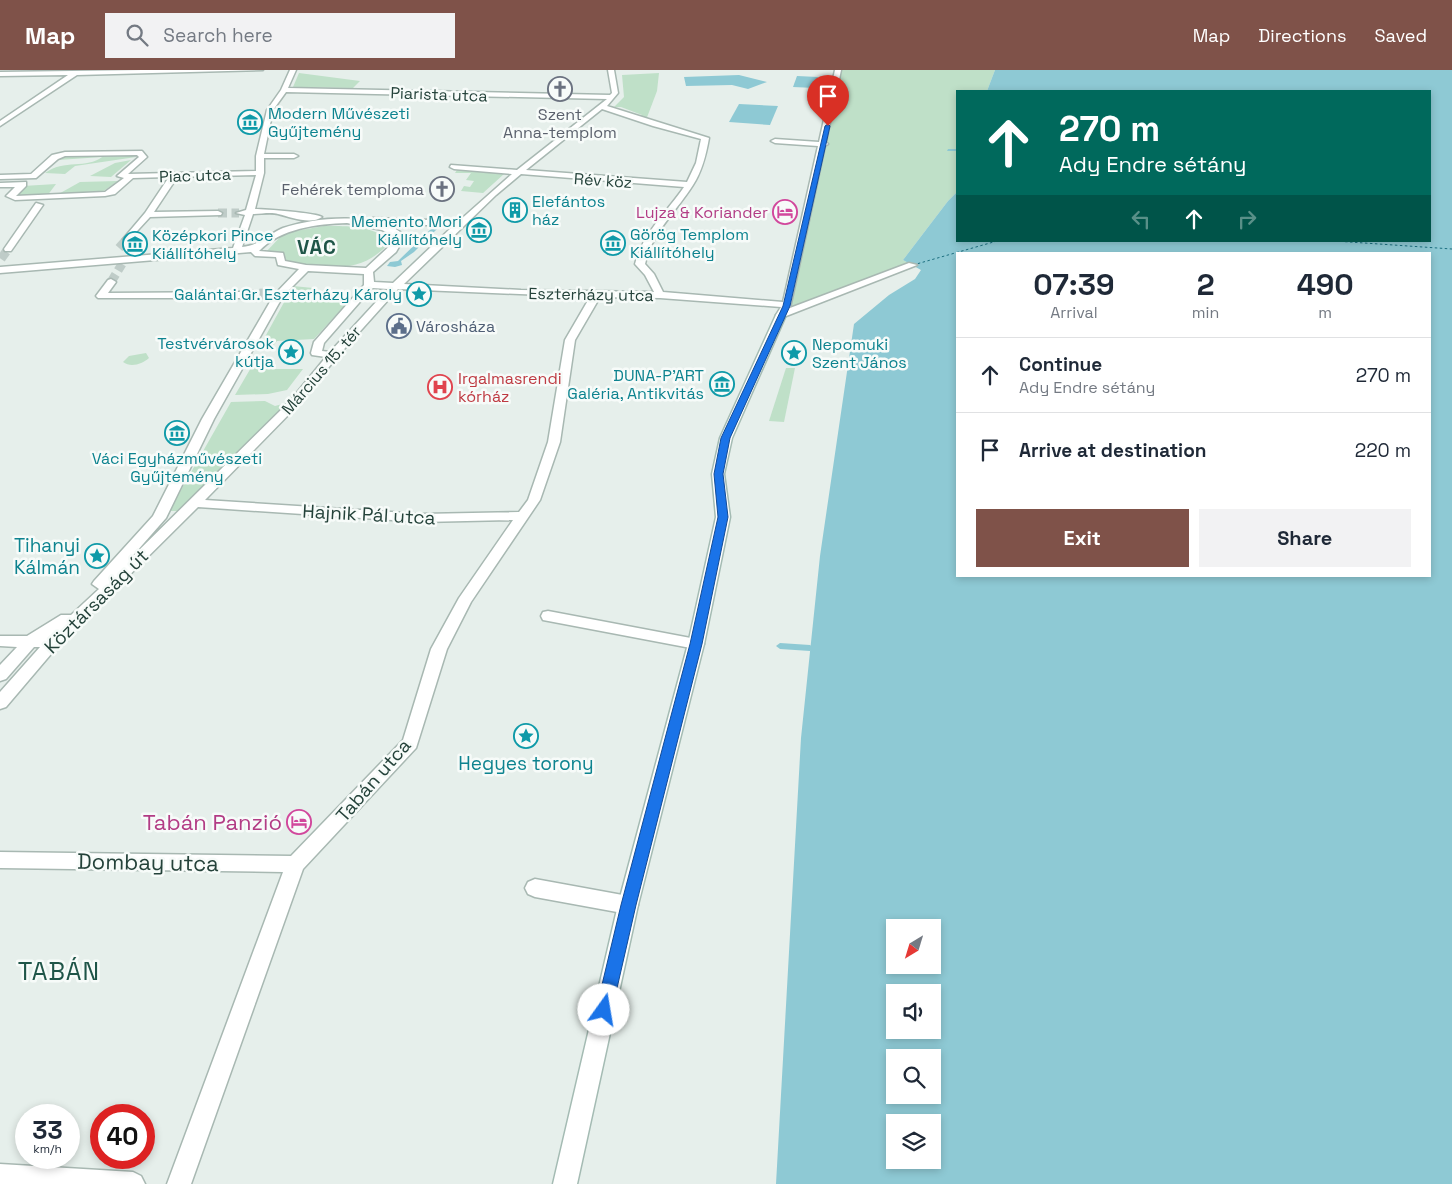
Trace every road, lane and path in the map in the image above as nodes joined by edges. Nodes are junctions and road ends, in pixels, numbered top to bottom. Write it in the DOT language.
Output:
graph roads {
  1 [pos="260,70"];
  2 [pos="293,70"];
  3 [pos="611,70"];
  4 [pos="838,70"];
  5 [pos="77,72"];
  6 [pos="0,74"];
  7 [pos="284,90"];
  8 [pos="613,97"];
  9 [pos="603,106"];
  10 [pos="0,124"];
  11 [pos="775,141"];
  12 [pos="824,144"];
  13 [pos="260,156"];
  14 [pos="294,156"];
  15 [pos="454,167"];
  16 [pos="518,174"];
  17 [pos="260,175"];
  18 [pos="33,176"];
  19 [pos="131,176"];
  20 [pos="0,177"];
  21 [pos="172,179"];
  22 [pos="23,184"];
  23 [pos="0,185"];
  24 [pos="689,186"];
  25 [pos="38,205"];
  26 [pos="250,212"];
  27 [pos="218,213"];
  28 [pos="239,213"];
  29 [pos="148,215"];
  30 [pos="462,224"];
  31 [pos="127,239"];
  32 [pos="119,248"];
  33 [pos="386,248"];
  34 [pos="396,248"];
  35 [pos="8,249"];
  36 [pos="255,249"];
  37 [pos="237,250"];
  38 [pos="109,260"];
  39 [pos="912,265"];
  40 [pos="306,268"];
  41 [pos="0,270"];
  42 [pos="368,271"];
  43 [pos="111,282"];
  44 [pos="369,285"];
  45 [pos="396,287"];
  46 [pos="267,294"];
  47 [pos="243,295"];
  48 [pos="279,295"];
  49 [pos="596,295"];
  50 [pos="660,295"];
  51 [pos="784,310"];
  52 [pos="333,355"];
  53 [pos="196,503"];
  54 [pos="524,516"];
  55 [pos="548,616"];
  56 [pos="0,641"];
  57 [pos="24,641"];
  58 [pos="52,643"];
  59 [pos="696,644"];
  60 [pos="0,675"];
  61 [pos="0,703"];
  62 [pos="0,860"];
  63 [pos="296,864"];
  64 [pos="535,888"];
  65 [pos="628,905"];
  66 [pos="0,1176"];
  67 [pos="133,1184"];
  68 [pos="179,1184"];
  69 [pos="565,1184"];
  1 -- 5 [label="street"];
  2 -- 7 [label="street"];
  3 -- 8 [label="street"];
  4 -- 12 [label="street"];
  5 -- 6 [label="street"];
  5 -- 10 [label="street"];
  7 -- 8 [label="street, Piarista utca"];
  7 -- 13 [label="street"];
  8 -- 9 [label="street"];
  9 -- 16 [label="street"];
  9 -- 24 [label="street"];
  11 -- 12 [label="street"];
  12 -- 51 [label="street"];
  13 -- 14 [label="street"];
  13 -- 17 [label="street"];
  15 -- 16 [label="street, Rév köz"];
  16 -- 24 [label="street, Rév köz"];
  16 -- 30 [label="street, Március 15. tér"];
  17 -- 19 [label="street, Piac utca"];
  17 -- 26 [label="street"];
  18 -- 19 [label="street"];
  18 -- 20 [label="street"];
  18 -- 22 [label="street"];
  19 -- 22 [label="street"];
  21 -- 29 [label="street"];
  22 -- 23 [label="street"];
  24 -- 50 [label="street"];
  25 -- 35 [label="street"];
  26 -- 28 [label="street"];
  26 -- 30 [label="street"];
  26 -- 37 [label="street"];
  27 -- 29 [label="street"];
  29 -- 31 [label="street"];
  30 -- 45 [label="street, Március 15. tér"];
  32 -- 38 [label="street"];
  33 -- 34 [label="street"];
  34 -- 36 [label="street"];
  34 -- 42 [label="street"];
  36 -- 37 [label="street"];
  36 -- 40 [label="street"];
  37 -- 38 [label="street"];
  38 -- 41 [label="street"];
  39 -- 51 [label="street"];
  40 -- 42 [label="street"];
  40 -- 48 [label="street"];
  42 -- 44 [label="street"];
  43 -- 47 [label="street"];
  44 -- 45 [label="street, Eszterházy utca"];
  44 -- 52 [label="street"];
  45 -- 49 [label="street, Eszterházy utca"];
  45 -- 52 [label="street, Március 15. tér"];
  46 -- 48 [label="street"];
  48 -- 57 [label="street"];
  49 -- 50 [label="street, Eszterházy utca"];
  49 -- 54 [label="street, Tabán utca"];
  50 -- 51 [label="street, Eszterházy utca"];
  51 -- 59 [label="street"];
  52 -- 53 [label="street, Március 15. tér"];
  53 -- 54 [label="street, Hajnik Pál utca"];
  53 -- 58 [label="street, Köztársaság út"];
  54 -- 63 [label="street, Tabán utca"];
  55 -- 59 [label="street"];
  56 -- 57 [label="street"];
  57 -- 58 [label="street"];
  57 -- 60 [label="street"];
  58 -- 61 [label="street, Köztársaság út"];
  59 -- 65 [label="street"];
  62 -- 63 [label="street, Dombay utca"];
  63 -- 68 [label="street, Tabán utca"];
  64 -- 65 [label="street"];
  65 -- 69 [label="street"];
  66 -- 67 [label="street"];
}
